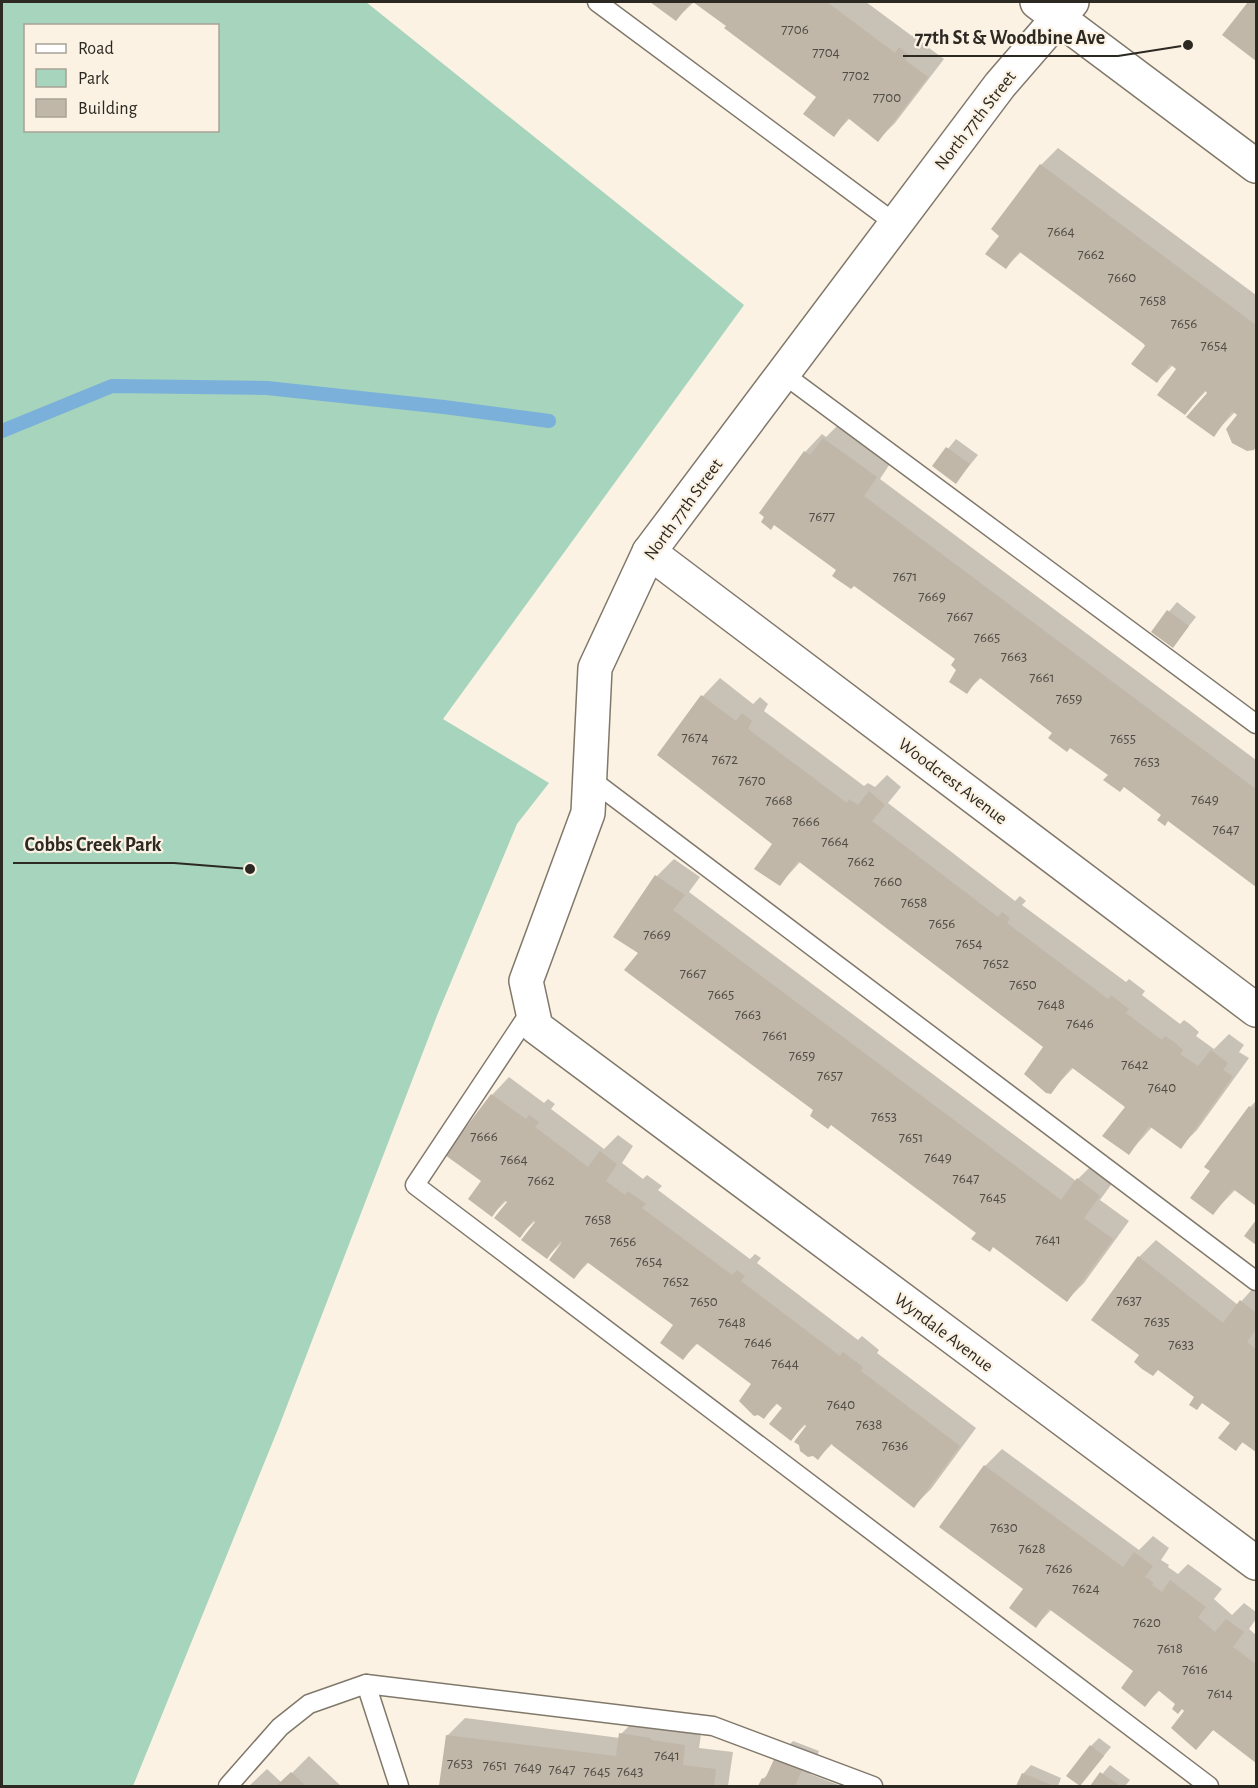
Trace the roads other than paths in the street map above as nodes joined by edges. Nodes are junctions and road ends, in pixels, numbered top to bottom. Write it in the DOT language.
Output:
graph roads {
  1 [pos="597,2"];
  2 [pos="1056,7"];
  3 [pos="1257,166"];
  4 [pos="896,224"];
  5 [pos="782,373"];
  6 [pos="649,552"];
  7 [pos="1257,724"];
  8 [pos="590,778"];
  9 [pos="532,1009"];
  10 [pos="1257,1010"];
  11 [pos="632,1100"];
  12 [pos="1257,1281"];
  13 [pos="1257,1563"];
  14 [pos="366,1684"];
  15 [pos="228,1786"];
  16 [pos="399,1786"];
  17 [pos="873,1786"];
  18 [pos="1209,1786"];
  1 -- 4 [label="lane"];
  2 -- 3 [label="street"];
  2 -- 4 [label="street, North 77th Street"];
  4 -- 5 [label="street, North 77th Street"];
  5 -- 6 [label="street, North 77th Street"];
  5 -- 7 [label="lane"];
  6 -- 8 [label="street, North 77th Street"];
  6 -- 10 [label="street, Woodcrest Avenue"];
  8 -- 9 [label="street, North 77th Street"];
  8 -- 12 [label="lane"];
  9 -- 11 [label="street, North 77th Street"];
  9 -- 18 [label="lane"];
  11 -- 13 [label="street, Wyndale Avenue"];
  14 -- 15 [label="lane"];
  14 -- 16 [label="lane"];
  14 -- 17 [label="lane"];
}
